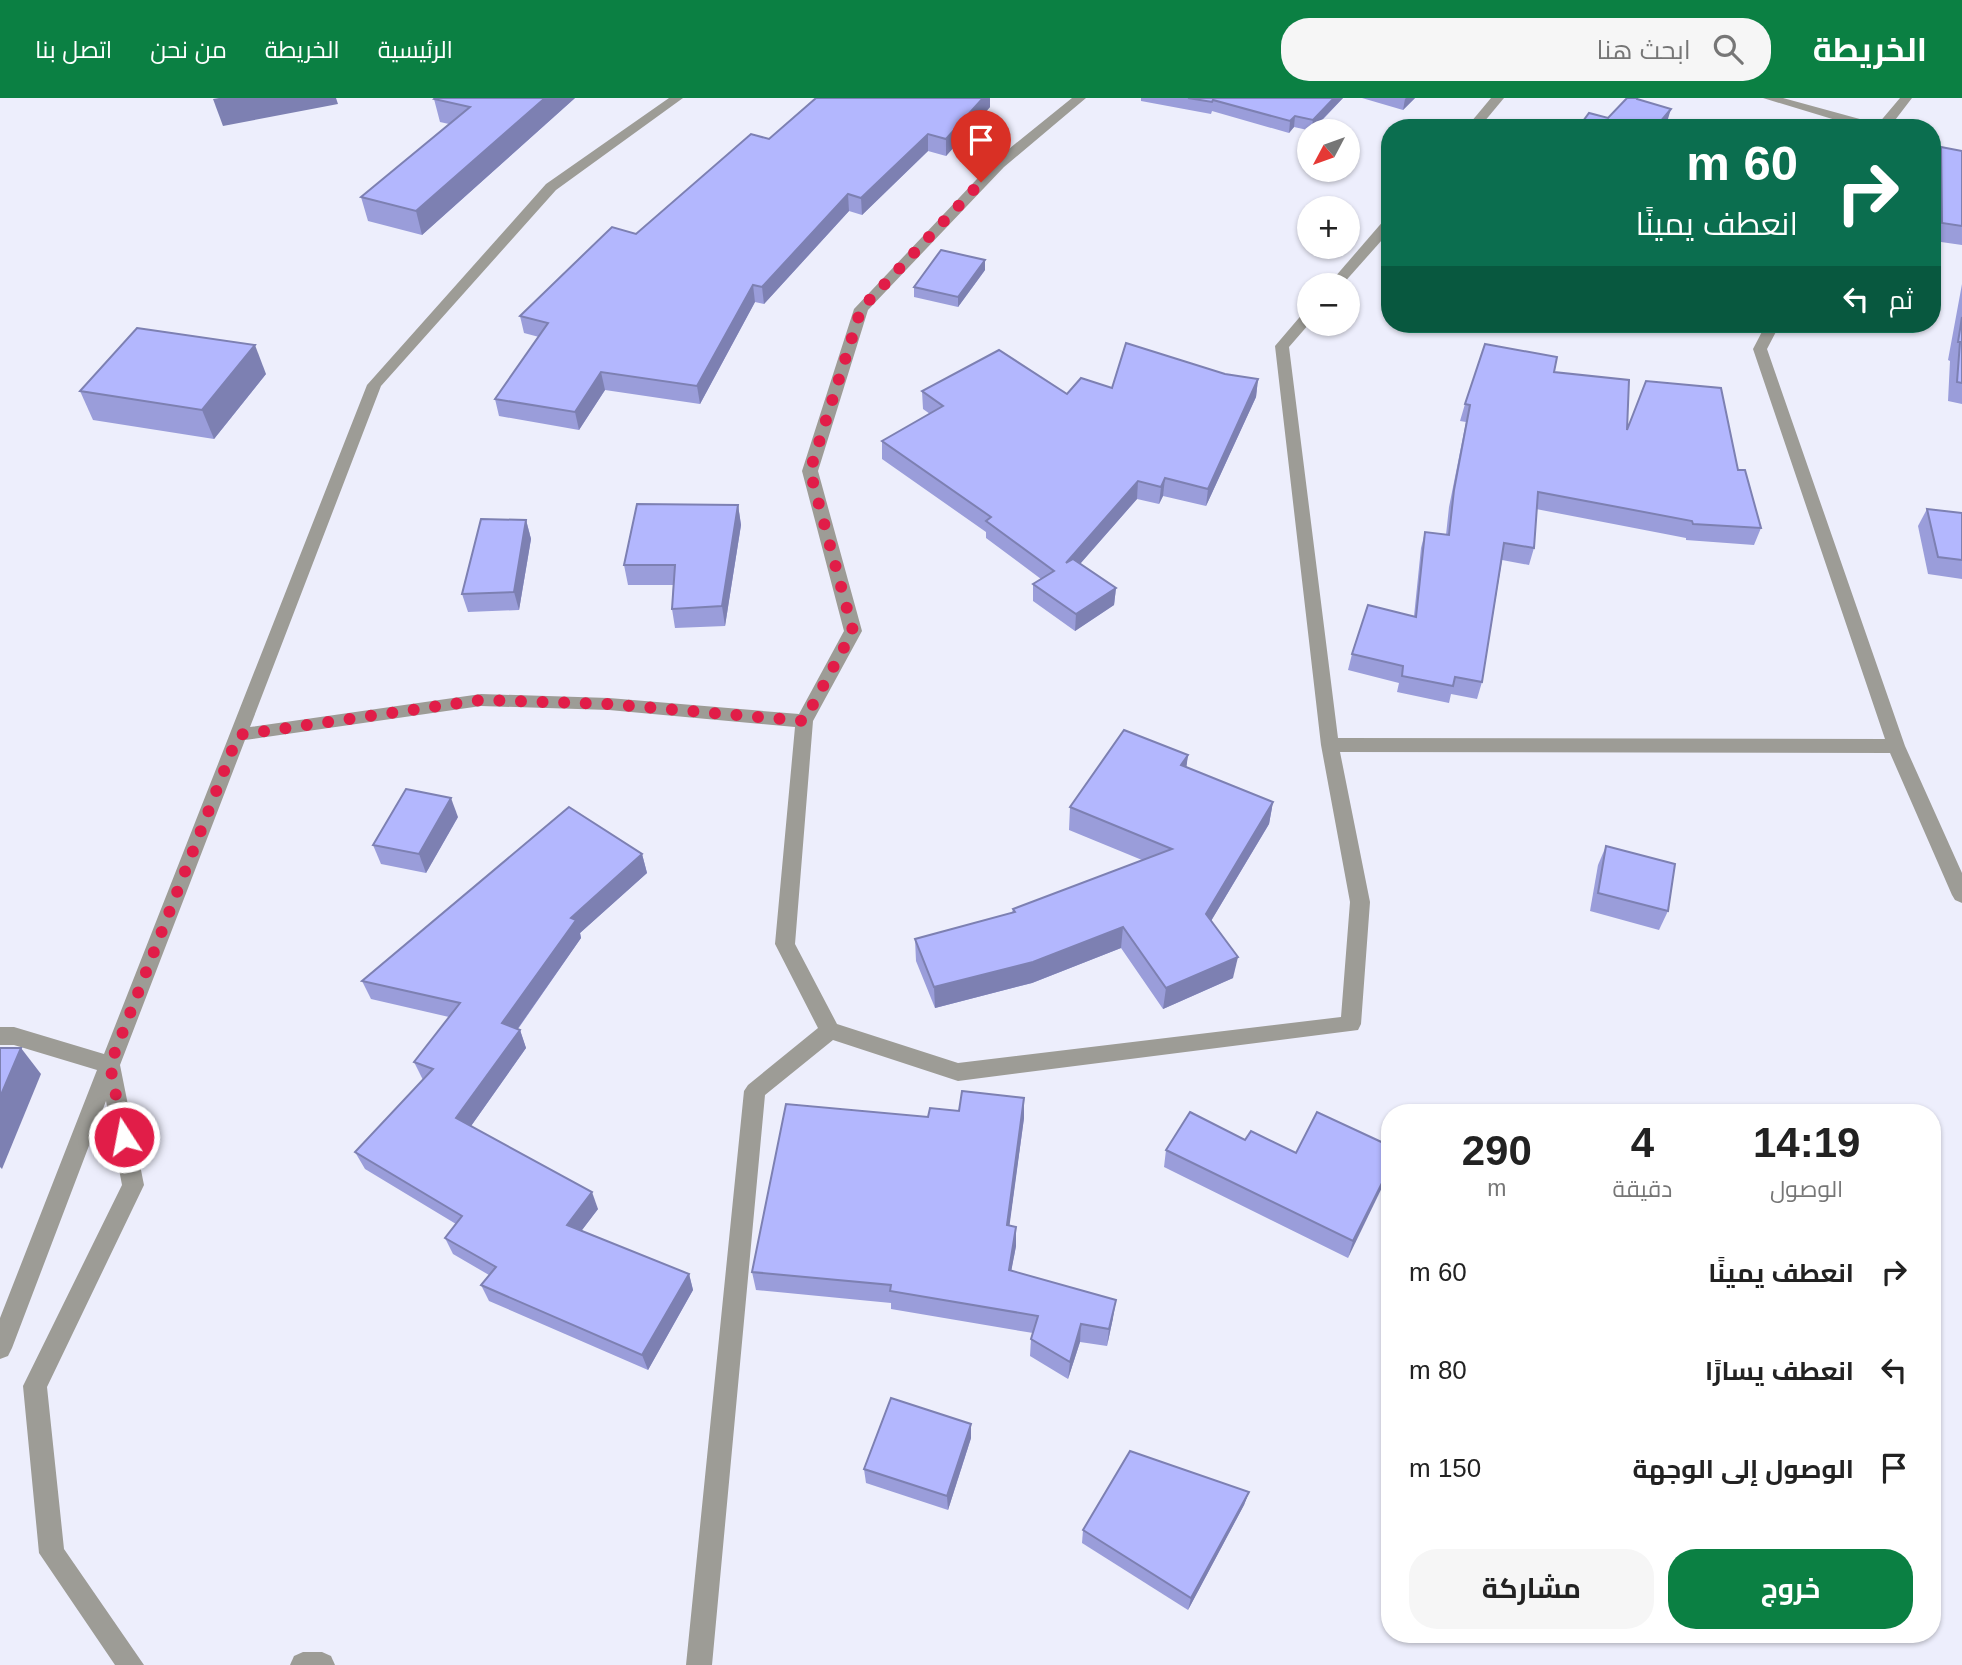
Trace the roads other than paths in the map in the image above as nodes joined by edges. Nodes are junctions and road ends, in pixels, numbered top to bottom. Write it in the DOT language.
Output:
graph roads {
  1 [pos="677,98"];
  2 [pos="1080,98"];
  3 [pos="1498,98"];
  4 [pos="1769,98"];
  5 [pos="1906,98"];
  6 [pos="1480,119"];
  7 [pos="1847,119"];
  8 [pos="1888,119"];
  9 [pos="1381,232"];
  10 [pos="1345,273"];
  11 [pos="1297,329"];
  12 [pos="1768,333"];
  13 [pos="804,721"];
  14 [pos="238,735"];
  15 [pos="1329,745"];
  16 [pos="1896,746"];
  17 [pos="1962,895"];
  18 [pos="830,1030"];
  19 [pos="0,1036"];
  20 [pos="110,1065"];
  21 [pos="0,1348"];
  22 [pos="131,1665"];
  23 [pos="303,1665"];
  24 [pos="322,1665"];
  25 [pos="699,1665"];
  1 -- 14 [label="street"];
  2 -- 13 [label="street"];
  3 -- 6 [label="street"];
  4 -- 7 [label="street"];
  5 -- 8 [label="street"];
  9 -- 10 [label="street"];
  11 -- 15 [label="street"];
  12 -- 16 [label="street"];
  13 -- 14 [label="street"];
  13 -- 18 [label="street"];
  14 -- 20 [label="street"];
  15 -- 16 [label="street"];
  15 -- 18 [label="street"];
  16 -- 17 [label="street"];
  18 -- 25 [label="street"];
  19 -- 20 [label="street"];
  20 -- 21 [label="street"];
  20 -- 22 [label="street"];
  23 -- 24 [label="street"];
}
